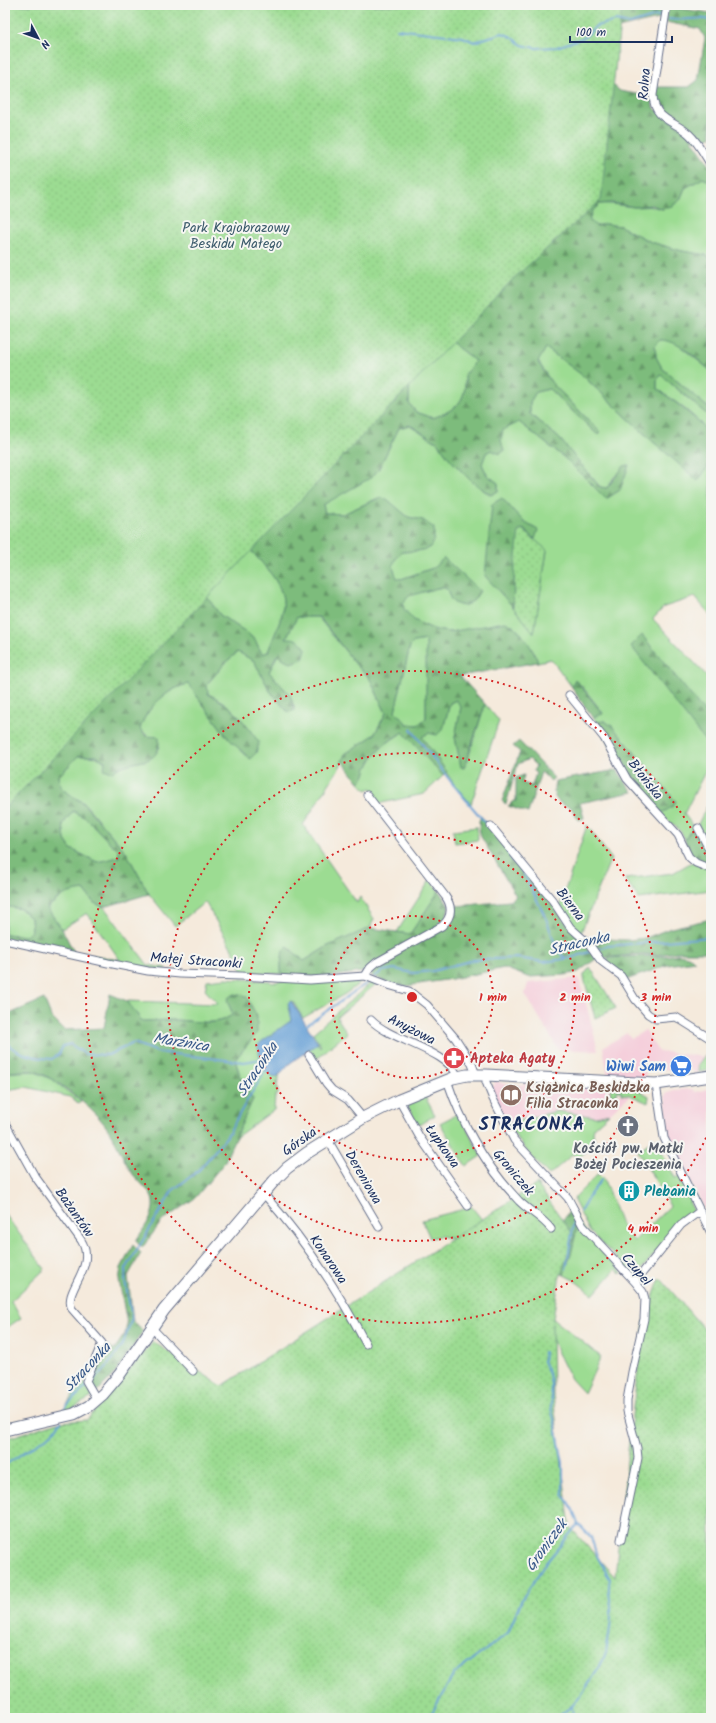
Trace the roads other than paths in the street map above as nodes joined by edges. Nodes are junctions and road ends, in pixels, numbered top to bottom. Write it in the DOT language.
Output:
graph roads {
  1 [pos="667,5"];
  2 [pos="711,165"];
  3 [pos="569,695"];
  4 [pos="367,795"];
  5 [pos="491,826"];
  6 [pos="698,828"];
  7 [pos="711,853"];
  8 [pos="711,869"];
  9 [pos="5,940"];
  10 [pos="367,977"];
  11 [pos="371,1020"];
  12 [pos="711,1039"];
  13 [pos="309,1055"];
  14 [pos="481,1075"];
  15 [pos="711,1076"];
  16 [pos="458,1077"];
  17 [pos="446,1080"];
  18 [pos="656,1084"];
  19 [pos="399,1100"];
  20 [pos="363,1118"];
  21 [pos="5,1123"];
  22 [pos="328,1140"];
  23 [pos="263,1193"];
  24 [pos="468,1206"];
  25 [pos="700,1211"];
  26 [pos="379,1227"];
  27 [pos="551,1230"];
  28 [pos="711,1233"];
  29 [pos="635,1282"];
  30 [pos="152,1327"];
  31 [pos="366,1344"];
  32 [pos="193,1371"];
  33 [pos="97,1400"];
  34 [pos="5,1430"];
  35 [pos="621,1540"];
  1 -- 2 [label="street, Rolna"];
  3 -- 8 [label="street, Błońska"];
  4 -- 10 [label="street"];
  5 -- 12 [label="street, Bierna"];
  6 -- 7 [label="street"];
  9 -- 10 [label="street, Małej Straconki"];
  10 -- 14 [label="street, Małej Straconki"];
  11 -- 16 [label="street, Anyżowa"];
  13 -- 20 [label="street"];
  14 -- 16 [label="street, Górska"];
  14 -- 18 [label="street, Górska"];
  14 -- 29 [label="street, Czupel"];
  15 -- 18 [label="street, Górska"];
  16 -- 17 [label="street, Górska"];
  17 -- 19 [label="street, Górska"];
  17 -- 27 [label="street, Groniczek"];
  18 -- 25 [label="street"];
  19 -- 20 [label="street, Górska"];
  19 -- 24 [label="street, Łupkowa"];
  20 -- 22 [label="street, Górska"];
  21 -- 33 [label="street, Bażantów"];
  22 -- 23 [label="street, Górska"];
  22 -- 26 [label="street, Dereniowa"];
  23 -- 30 [label="street, Górska"];
  23 -- 31 [label="street, Konarowa"];
  25 -- 28 [label="street"];
  25 -- 29 [label="street"];
  29 -- 35 [label="street, Czupel"];
  30 -- 32 [label="street"];
  30 -- 33 [label="street, Górska"];
  33 -- 34 [label="street, Górska"];
}
